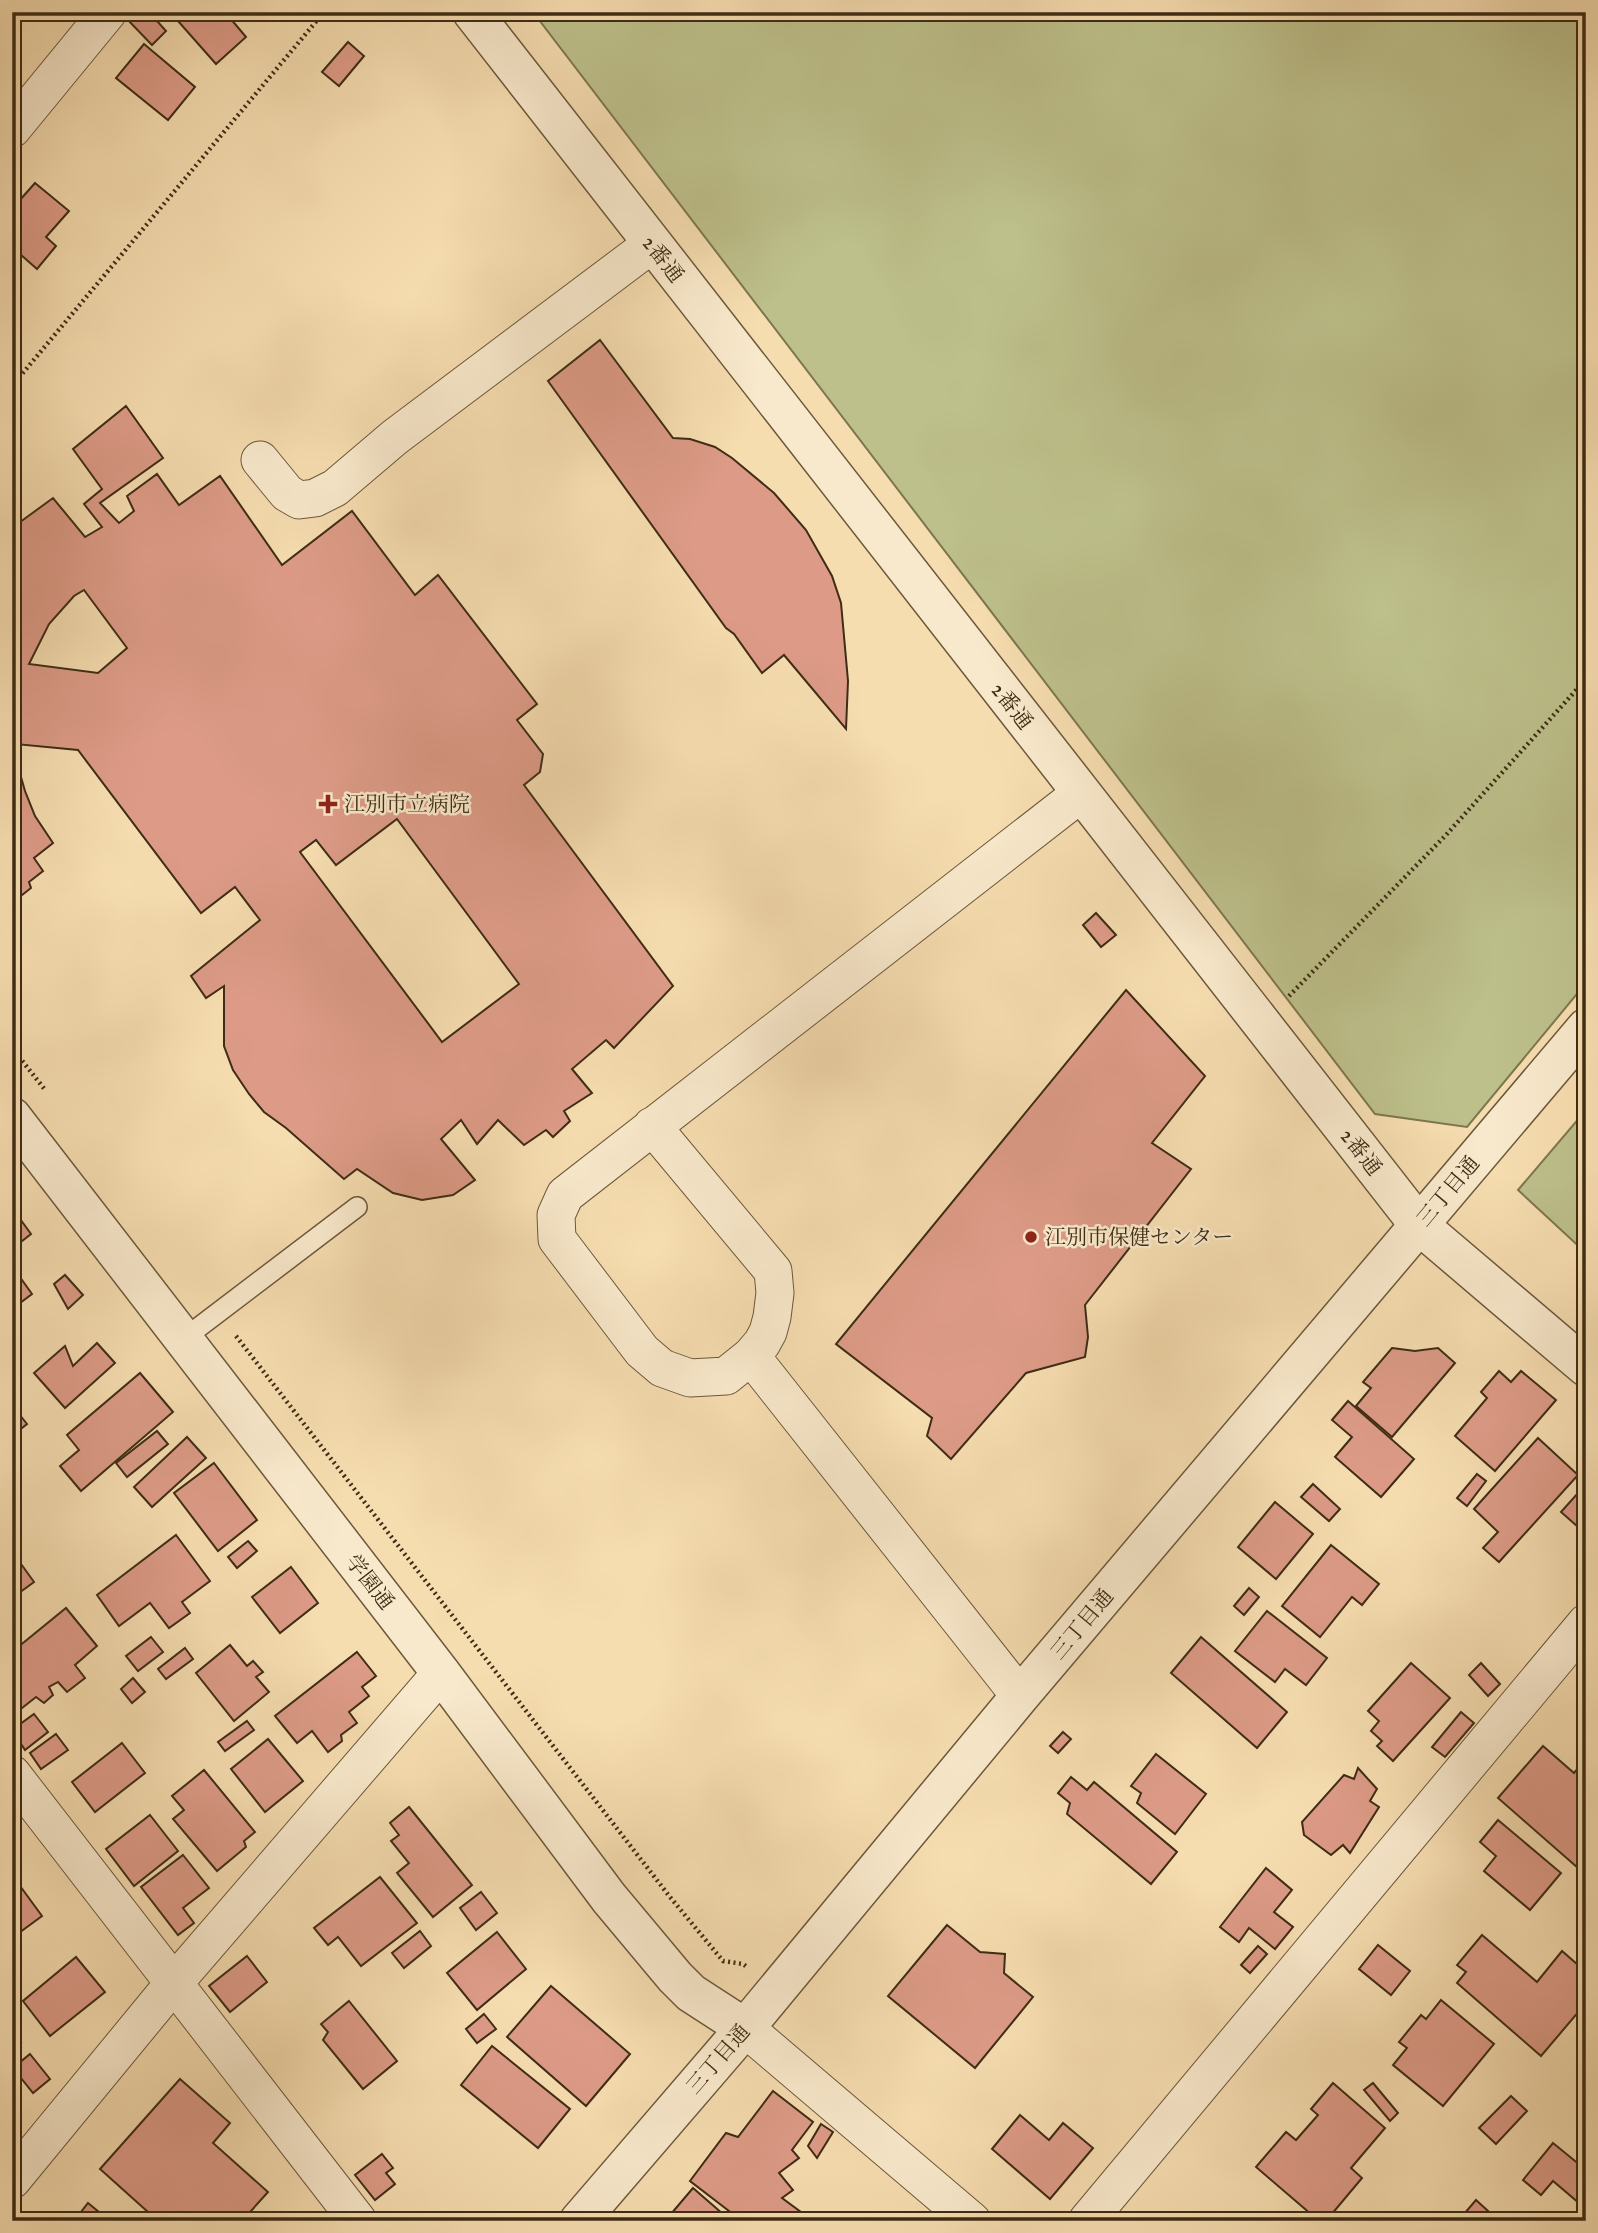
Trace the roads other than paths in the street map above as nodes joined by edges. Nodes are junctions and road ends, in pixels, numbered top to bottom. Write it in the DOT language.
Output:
graph roads {
  1 [pos="108,12"];
  2 [pos="472,12"];
  3 [pos="12,129"];
  4 [pos="652,244"];
  5 [pos="260,460"];
  6 [pos="1080,794"];
  7 [pos="1586,1028"];
  8 [pos="12,1117"];
  9 [pos="652,1126"];
  10 [pos="357,1206"];
  11 [pos="1419,1225"];
  12 [pos="182,1340"];
  13 [pos="751,1356"];
  14 [pos="1586,1367"];
  15 [pos="1586,1623"];
  16 [pos="441,1673"];
  17 [pos="1020,1696"];
  18 [pos="12,1774"];
  19 [pos="174,1983"];
  20 [pos="745,2028"];
  21 [pos="12,2180"];
  22 [pos="358,2221"];
  23 [pos="579,2221"];
  24 [pos="972,2221"];
  25 [pos="1087,2221"];
  1 -- 3 [label="street"];
  2 -- 4 [label="street, 2番通"];
  4 -- 5 [label="street"];
  4 -- 6 [label="street, 2番通"];
  6 -- 9 [label="street"];
  6 -- 11 [label="street, 2番通"];
  7 -- 11 [label="street, 三丁目通"];
  8 -- 12 [label="street, 学園通"];
  9 -- 13 [label="street"];
  9 -- 13 [label="street"];
  10 -- 12 [label="lane"];
  11 -- 14 [label="street, 2番通"];
  11 -- 17 [label="street, 三丁目通"];
  12 -- 16 [label="street, 学園通"];
  13 -- 17 [label="street"];
  15 -- 25 [label="street"];
  16 -- 19 [label="street"];
  16 -- 20 [label="street, 学園通"];
  17 -- 20 [label="street, 三丁目通"];
  18 -- 19 [label="street"];
  19 -- 21 [label="street"];
  19 -- 22 [label="street"];
  20 -- 23 [label="street, 三丁目通"];
  20 -- 24 [label="street"];
}
